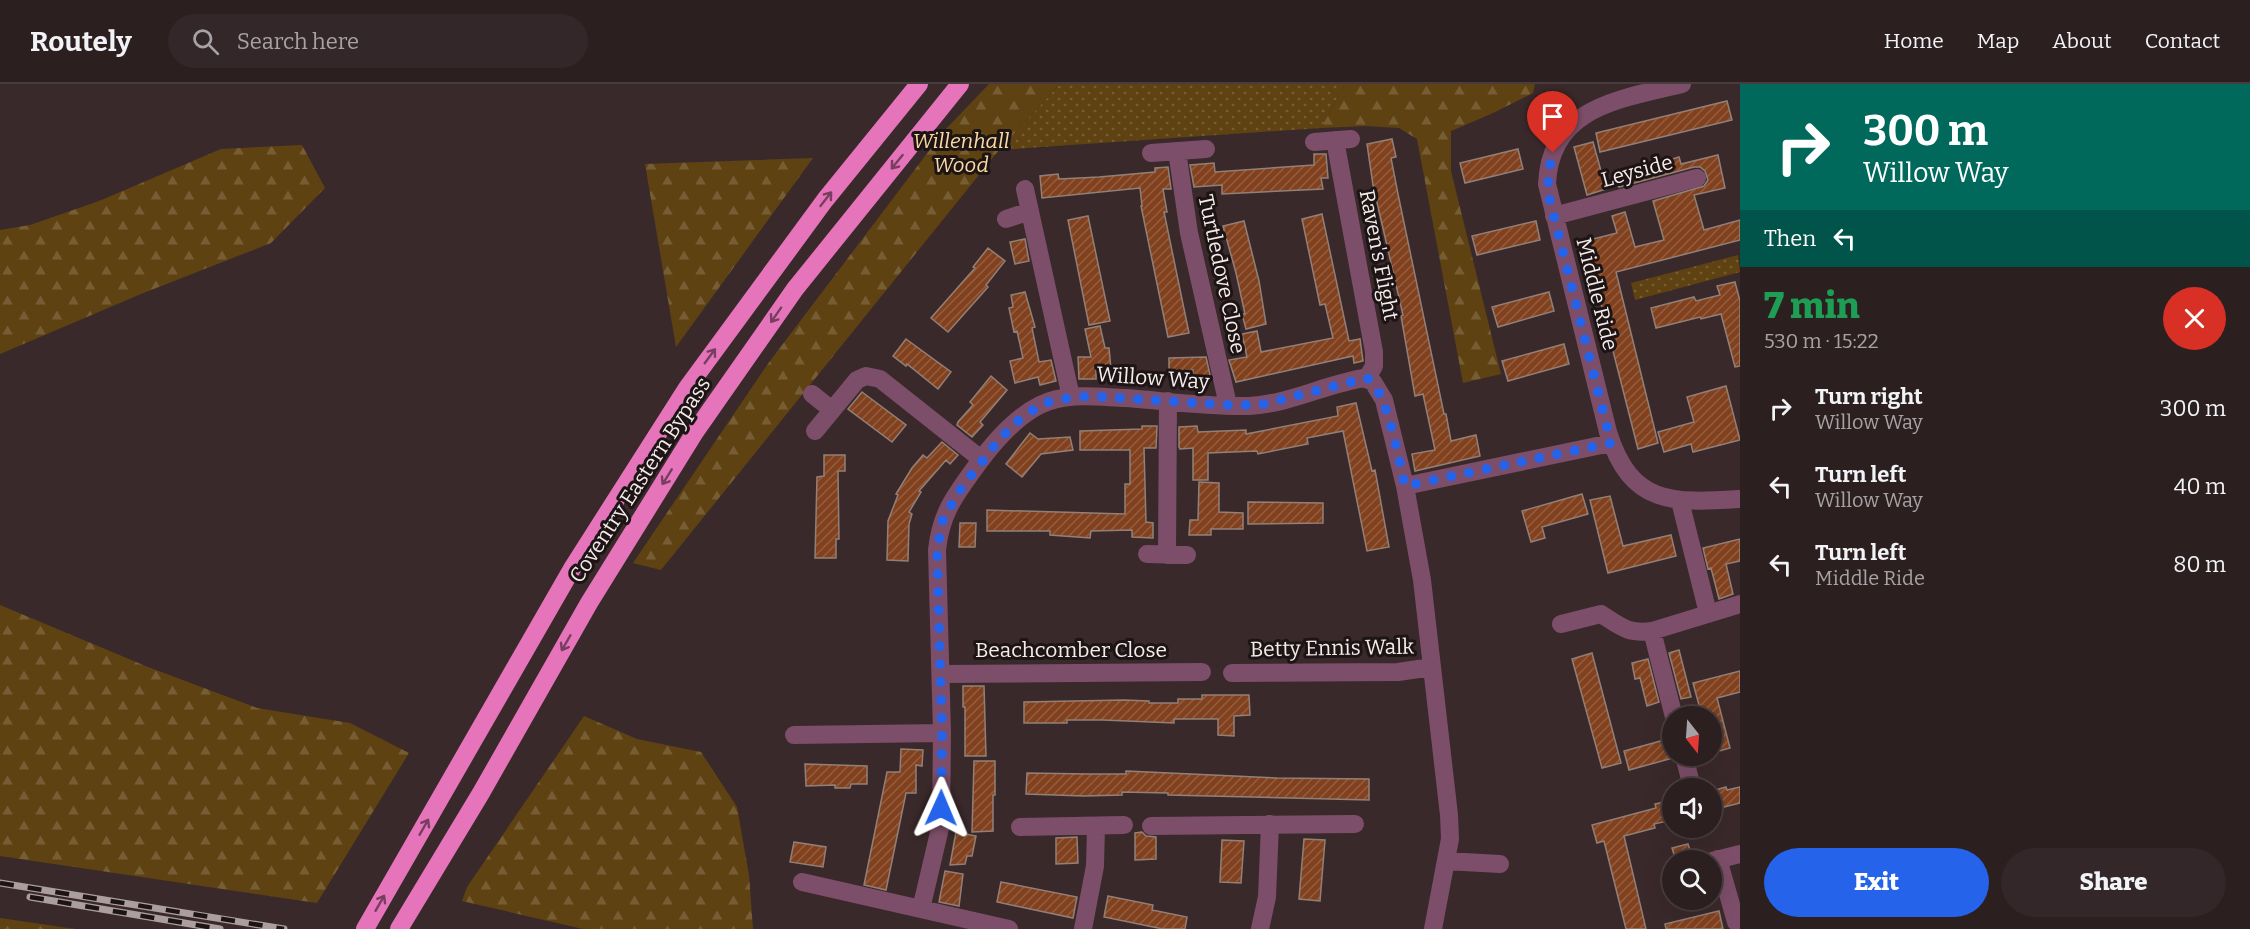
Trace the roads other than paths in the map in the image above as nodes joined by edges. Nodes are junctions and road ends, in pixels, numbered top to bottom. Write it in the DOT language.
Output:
graph roads {
  1 [pos="919,84"];
  2 [pos="960,84"];
  3 [pos="1682,84"];
  4 [pos="1314,142"];
  5 [pos="1206,149"];
  6 [pos="1177,151"];
  7 [pos="1151,153"];
  8 [pos="1697,178"];
  9 [pos="1025,189"];
  10 [pos="1030,212"];
  11 [pos="1554,216"];
  12 [pos="1006,219"];
  13 [pos="1367,378"];
  14 [pos="812,394"];
  15 [pos="1071,397"];
  16 [pos="1168,401"];
  17 [pos="1228,405"];
  18 [pos="832,410"];
  19 [pos="815,432"];
  20 [pos="1611,443"];
  21 [pos="981,459"];
  22 [pos="1405,486"];
  23 [pos="1740,500"];
  24 [pos="1680,501"];
  25 [pos="1147,554"];
  26 [pos="1167,555"];
  27 [pos="1187,555"];
  28 [pos="1740,604"];
  29 [pos="1708,613"];
  30 [pos="1561,624"];
  31 [pos="1652,631"];
  32 [pos="1432,667"];
  33 [pos="1202,672"];
  34 [pos="1232,673"];
  35 [pos="941,674"];
  36 [pos="1671,706"];
  37 [pos="942,733"];
  38 [pos="794,735"];
  39 [pos="1270,824"];
  40 [pos="1355,824"];
  41 [pos="1124,825"];
  42 [pos="1096,826"];
  43 [pos="1151,826"];
  44 [pos="1020,827"];
  45 [pos="1740,854"];
  46 [pos="1722,858"];
  47 [pos="1446,861"];
  48 [pos="1500,864"];
  49 [pos="1722,881"];
  50 [pos="802,882"];
  51 [pos="921,909"];
  52 [pos="1740,925"];
  53 [pos="365,929"];
  54 [pos="399,929"];
  55 [pos="1009,929"];
  56 [pos="1083,929"];
  57 [pos="1260,929"];
  58 [pos="1433,929"];
  53 -- 1 [label="highway, Coventry Eastern Bypass, one-way"];
  2 -- 54 [label="highway, Coventry Eastern Bypass, one-way"];
  3 -- 11 [label="street, Middle Ride"];
  4 -- 13 [label="street, Raven's Flight"];
  5 -- 6 [label="street"];
  6 -- 7 [label="street"];
  6 -- 17 [label="street, Turtledove Close"];
  8 -- 11 [label="street, Leyside"];
  9 -- 10 [label="street"];
  10 -- 12 [label="street"];
  10 -- 15 [label="street"];
  11 -- 20 [label="street, Middle Ride"];
  13 -- 17 [label="street, Willow Way"];
  13 -- 22 [label="street"];
  14 -- 18 [label="street"];
  15 -- 16 [label="street, Willow Way"];
  15 -- 21 [label="street, Willow Way"];
  16 -- 17 [label="street, Willow Way"];
  16 -- 26 [label="street"];
  18 -- 19 [label="street"];
  18 -- 21 [label="street"];
  20 -- 22 [label="street"];
  20 -- 24 [label="street, Middle Ride"];
  21 -- 35 [label="street, Willow Way"];
  22 -- 32 [label="street"];
  23 -- 24 [label="street, Middle Ride"];
  24 -- 29 [label="street"];
  25 -- 26 [label="street"];
  26 -- 27 [label="street"];
  28 -- 29 [label="street"];
  29 -- 31 [label="street"];
  30 -- 31 [label="street"];
  31 -- 36 [label="street"];
  32 -- 34 [label="street, Betty Ennis Walk"];
  32 -- 47 [label="street"];
  33 -- 35 [label="street, Beachcomber Close"];
  35 -- 37 [label="street, Willow Way"];
  37 -- 38 [label="street"];
  37 -- 51 [label="street, Willow Way"];
  39 -- 40 [label="street"];
  39 -- 43 [label="street"];
  39 -- 57 [label="street"];
  41 -- 42 [label="street"];
  42 -- 44 [label="street"];
  42 -- 56 [label="street"];
  45 -- 46 [label="street"];
  47 -- 48 [label="street"];
  47 -- 58 [label="street"];
  49 -- 52 [label="street"];
  50 -- 51 [label="street"];
  51 -- 55 [label="street"];
}
